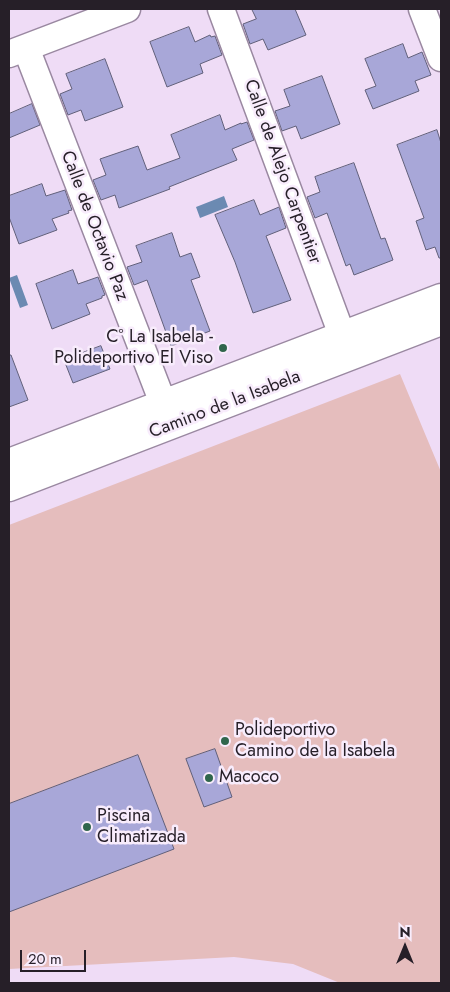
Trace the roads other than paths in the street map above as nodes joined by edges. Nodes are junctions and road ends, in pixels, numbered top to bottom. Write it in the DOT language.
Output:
graph roads {
  1 [pos="127,9"];
  2 [pos="221,9"];
  3 [pos="422,9"];
  4 [pos="17,51"];
  5 [pos="441,58"];
  6 [pos="441,297"];
  7 [pos="441,322"];
  8 [pos="342,335"];
  9 [pos="163,403"];
  10 [pos="9,462"];
  11 [pos="9,488"];
  1 -- 4 [label="street"];
  2 -- 8 [label="street, Calle de Alejo Carpentier"];
  3 -- 5 [label="street"];
  4 -- 9 [label="street, Calle de Octavio Paz"];
  6 -- 8 [label="street, Camino de la Isabela"];
  7 -- 11 [label="street, Camino de la Isabela"];
  8 -- 9 [label="street, Camino de la Isabela"];
  9 -- 10 [label="street, Camino de la Isabela"];
}
